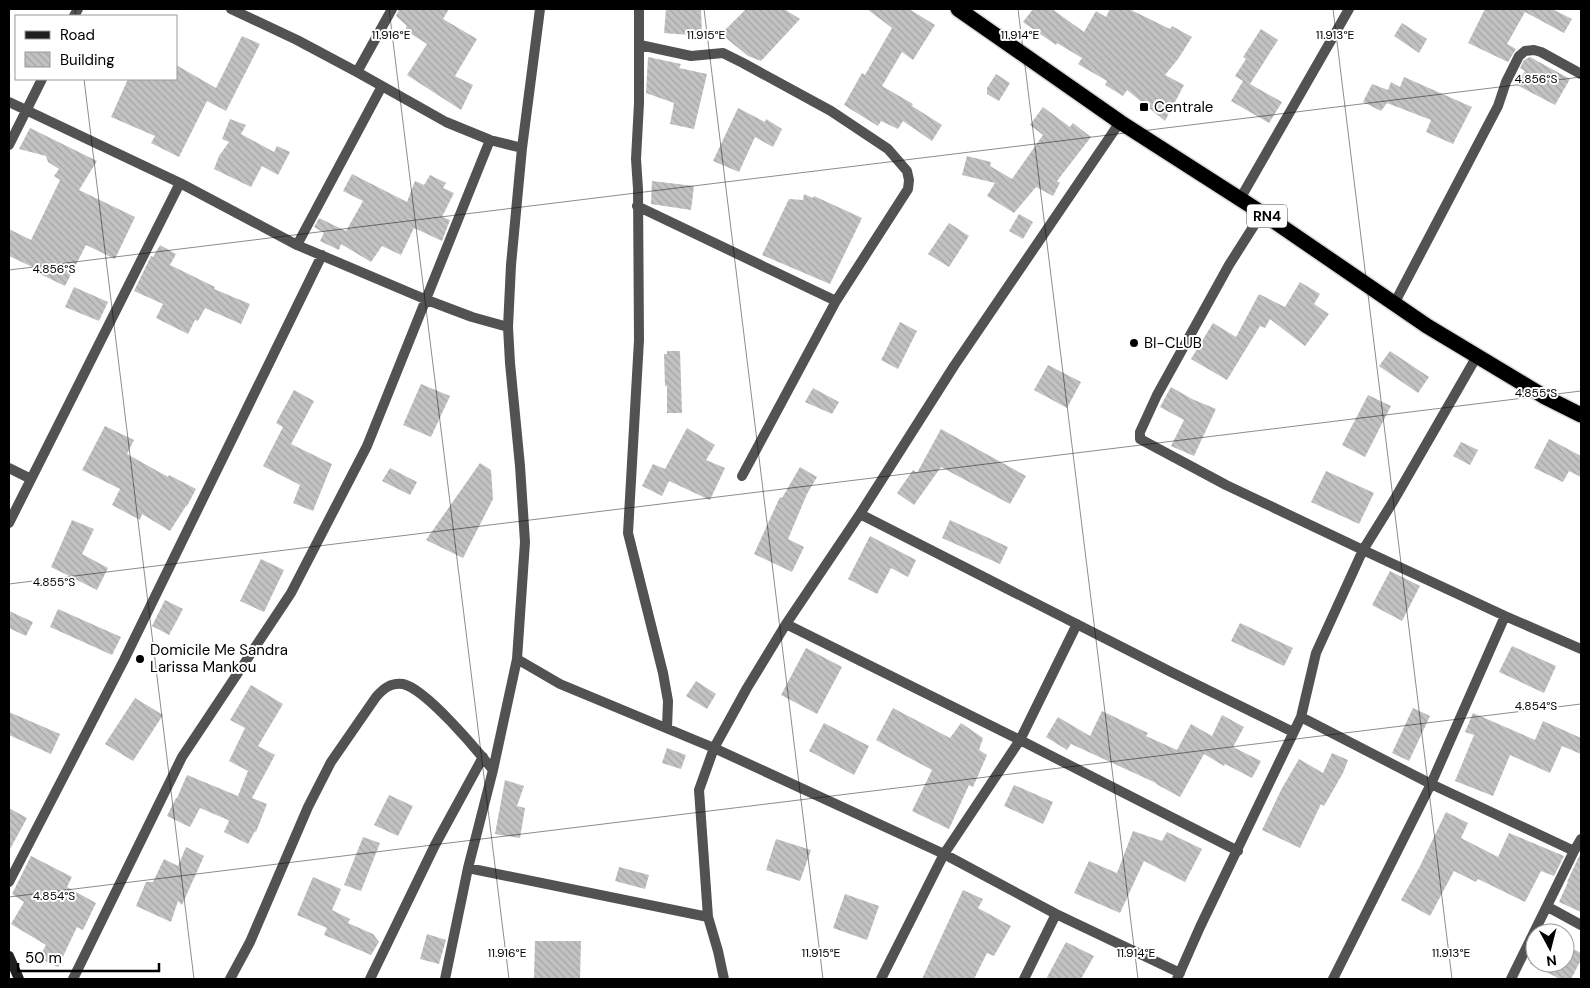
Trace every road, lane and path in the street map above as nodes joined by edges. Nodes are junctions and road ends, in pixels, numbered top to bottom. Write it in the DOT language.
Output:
graph roads {
  1 [pos="232,9"];
  2 [pos="392,9"];
  3 [pos="540,9"];
  4 [pos="639,9"];
  5 [pos="958,9"];
  6 [pos="1349,9"];
  7 [pos="640,45"];
  8 [pos="357,72"];
  9 [pos="1581,74"];
  10 [pos="41,80"];
  11 [pos="382,86"];
  12 [pos="9,102"];
  13 [pos="26,110"];
  14 [pos="1120,122"];
  15 [pos="490,140"];
  16 [pos="9,145"];
  17 [pos="522,148"];
  18 [pos="180,183"];
  19 [pos="1240,199"];
  20 [pos="637,206"];
  21 [pos="1262,213"];
  22 [pos="298,246"];
  23 [pos="322,255"];
  24 [pos="426,300"];
  25 [pos="836,301"];
  26 [pos="1394,304"];
  27 [pos="508,327"];
  28 [pos="1477,356"];
  29 [pos="1581,415"];
  30 [pos="9,468"];
  31 [pos="742,476"];
  32 [pos="31,479"];
  33 [pos="860,514"];
  34 [pos="9,524"];
  35 [pos="1363,550"];
  36 [pos="1505,616"];
  37 [pos="786,624"];
  38 [pos="1077,624"];
  39 [pos="1581,649"];
  40 [pos="517,659"];
  41 [pos="1301,717"];
  42 [pos="667,728"];
  43 [pos="1293,732"];
  44 [pos="1020,740"];
  45 [pos="714,748"];
  46 [pos="483,757"];
  47 [pos="493,770"];
  48 [pos="1431,784"];
  49 [pos="1581,839"];
  50 [pos="1238,850"];
  51 [pos="1574,851"];
  52 [pos="944,854"];
  53 [pos="468,868"];
  54 [pos="9,882"];
  55 [pos="1548,906"];
  56 [pos="1056,914"];
  57 [pos="708,917"];
  58 [pos="1581,925"];
  59 [pos="9,956"];
  60 [pos="1179,976"];
  61 [pos="19,979"];
  62 [pos="73,979"];
  63 [pos="230,979"];
  64 [pos="370,979"];
  65 [pos="445,979"];
  66 [pos="724,979"];
  67 [pos="882,979"];
  68 [pos="1024,979"];
  69 [pos="1333,979"];
  70 [pos="1511,979"];
  1 -- 8 [label="street"];
  2 -- 8 [label="street"];
  3 -- 17 [label="street"];
  4 -- 7 [label="street"];
  5 -- 14 [label="highway, RN4"];
  6 -- 19 [label="street"];
  7 -- 20 [label="street"];
  7 -- 25 [label="street"];
  8 -- 11 [label="street"];
  9 -- 26 [label="street"];
  10 -- 13 [label="street"];
  11 -- 15 [label="street"];
  11 -- 22 [label="street"];
  12 -- 13 [label="street"];
  13 -- 16 [label="street"];
  13 -- 18 [label="street"];
  14 -- 19 [label="highway, RN4"];
  14 -- 33 [label="street"];
  15 -- 17 [label="street"];
  15 -- 24 [label="street"];
  17 -- 27 [label="street"];
  18 -- 22 [label="street"];
  18 -- 32 [label="street"];
  19 -- 21 [label="highway, RN4"];
  20 -- 25 [label="street"];
  20 -- 42 [label="street"];
  21 -- 26 [label="highway, RN4"];
  21 -- 35 [label="street"];
  22 -- 23 [label="street"];
  23 -- 24 [label="street"];
  23 -- 54 [label="street"];
  24 -- 27 [label="street"];
  24 -- 62 [label="street"];
  25 -- 31 [label="street"];
  26 -- 28 [label="highway, RN4"];
  27 -- 40 [label="street"];
  28 -- 29 [label="highway, RN4"];
  28 -- 35 [label="street"];
  30 -- 32 [label="street"];
  32 -- 34 [label="street"];
  33 -- 37 [label="street"];
  33 -- 38 [label="street"];
  35 -- 36 [label="street"];
  35 -- 41 [label="street"];
  36 -- 39 [label="street"];
  36 -- 48 [label="street"];
  37 -- 44 [label="street"];
  37 -- 45 [label="street"];
  38 -- 43 [label="street"];
  38 -- 44 [label="street"];
  40 -- 42 [label="street"];
  40 -- 47 [label="street"];
  41 -- 43 [label="street"];
  41 -- 48 [label="street"];
  42 -- 45 [label="street"];
  43 -- 50 [label="street"];
  44 -- 50 [label="street"];
  44 -- 52 [label="street"];
  45 -- 52 [label="street"];
  45 -- 57 [label="street"];
  46 -- 47 [label="street"];
  46 -- 63 [label="street"];
  46 -- 64 [label="street"];
  47 -- 53 [label="street"];
  48 -- 51 [label="street"];
  48 -- 69 [label="street"];
  49 -- 51 [label="street"];
  50 -- 60 [label="street"];
  51 -- 55 [label="street"];
  52 -- 56 [label="street"];
  52 -- 67 [label="street"];
  53 -- 57 [label="street"];
  53 -- 65 [label="street"];
  55 -- 58 [label="street"];
  55 -- 70 [label="street"];
  56 -- 60 [label="street"];
  56 -- 68 [label="street"];
  57 -- 66 [label="street"];
  59 -- 61 [label="street"];
}
